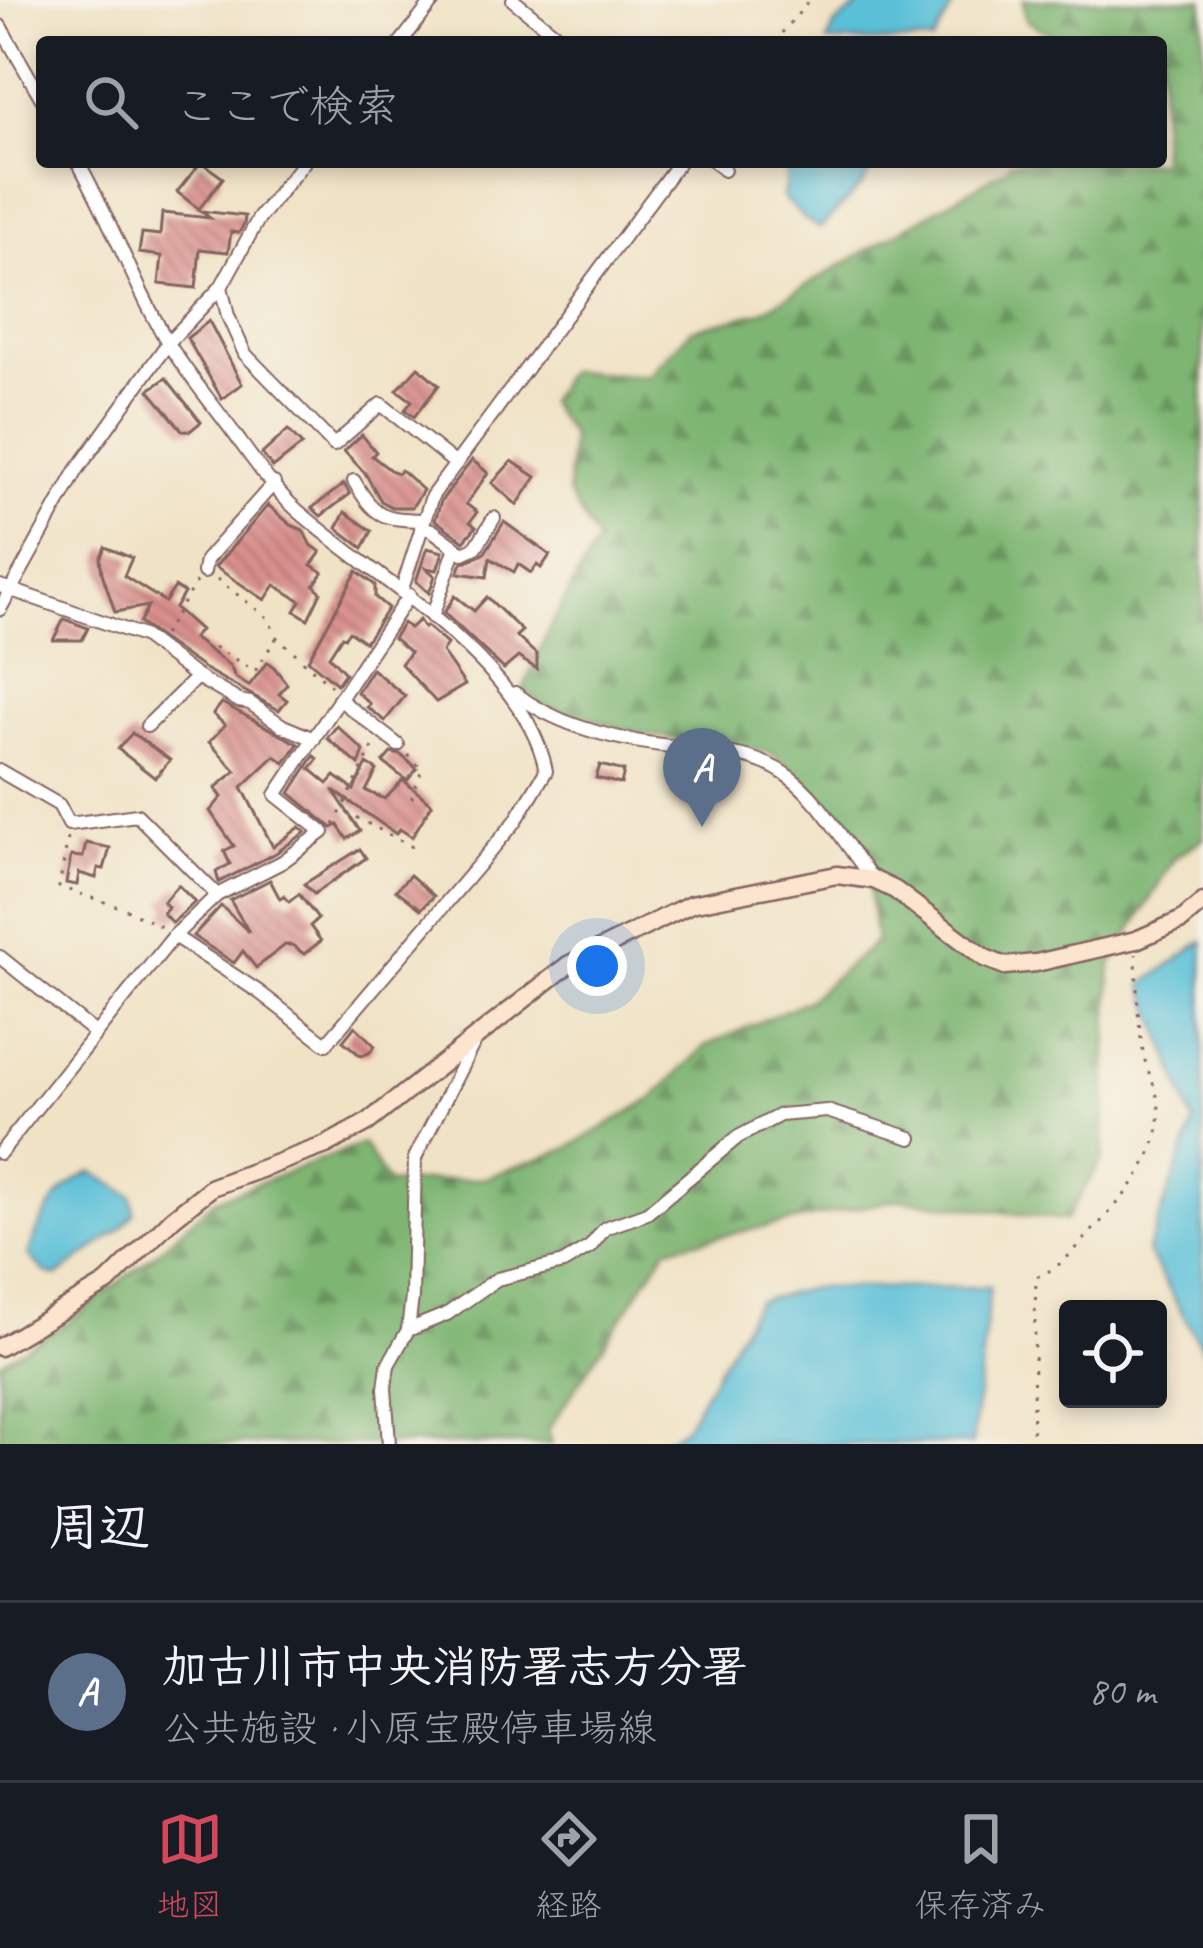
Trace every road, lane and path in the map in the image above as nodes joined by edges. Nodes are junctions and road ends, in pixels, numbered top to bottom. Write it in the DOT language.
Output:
graph roads {
  1 [pos="434,0"];
  2 [pos="513,0"];
  3 [pos="810,0"];
  4 [pos="0,26"];
  5 [pos="406,36"];
  6 [pos="558,36"];
  7 [pos="779,36"];
  8 [pos="36,89"];
  9 [pos="81,168"];
  10 [pos="299,168"];
  11 [pos="675,168"];
  12 [pos="221,286"];
  13 [pos="168,343"];
  14 [pos="456,464"];
  15 [pos="354,481"];
  16 [pos="274,483"];
  17 [pos="494,518"];
  18 [pos="422,524"];
  19 [pos="455,550"];
  20 [pos="204,572"];
  21 [pos="4,588"];
  22 [pos="406,592"];
  23 [pos="0,609"];
  24 [pos="432,617"];
  25 [pos="277,637"];
  26 [pos="157,644"];
  27 [pos="214,647"];
  28 [pos="197,676"];
  29 [pos="493,677"];
  30 [pos="340,697"];
  31 [pos="147,726"];
  32 [pos="381,732"];
  33 [pos="314,739"];
  34 [pos="398,745"];
  35 [pos="0,771"];
  36 [pos="411,800"];
  37 [pos="69,824"];
  38 [pos="420,851"];
  39 [pos="874,880"];
  40 [pos="217,895"];
  41 [pos="1203,902"];
  42 [pos="174,936"];
  43 [pos="1136,940"];
  44 [pos="0,957"];
  45 [pos="94,1032"];
  46 [pos="476,1038"];
  47 [pos="910,1138"];
  48 [pos="0,1154"];
  49 [pos="408,1330"];
  50 [pos="0,1347"];
  51 [pos="388,1444"];
  52 [pos="1032,1444"];
  1 -- 5 [label="street"];
  2 -- 6 [label="street"];
  3 -- 7 [label="path"];
  4 -- 8 [label="street"];
  9 -- 13 [label="street"];
  10 -- 12 [label="street"];
  11 -- 14 [label="street"];
  12 -- 13 [label="street"];
  12 -- 14 [label="street"];
  13 -- 16 [label="street"];
  13 -- 21 [label="street"];
  14 -- 18 [label="street"];
  15 -- 18 [label="street"];
  16 -- 20 [label="street"];
  16 -- 22 [label="street"];
  17 -- 19 [label="street"];
  18 -- 19 [label="street"];
  18 -- 22 [label="street"];
  19 -- 24 [label="street"];
  20 -- 25 [label="path"];
  20 -- 26 [label="path"];
  21 -- 23 [label="street"];
  21 -- 26 [label="street"];
  22 -- 24 [label="street"];
  22 -- 30 [label="street"];
  24 -- 29 [label="street"];
  25 -- 27 [label="path"];
  25 -- 30 [label="path"];
  26 -- 28 [label="street"];
  28 -- 31 [label="street"];
  28 -- 33 [label="street"];
  29 -- 39 [label="street"];
  29 -- 42 [label="street"];
  30 -- 32 [label="street"];
  30 -- 33 [label="street"];
  32 -- 34 [label="street"];
  32 -- 38 [label="path"];
  33 -- 40 [label="street"];
  34 -- 36 [label="path"];
  35 -- 37 [label="street"];
  37 -- 40 [label="street"];
  37 -- 42 [label="path"];
  39 -- 43 [label="main road"];
  39 -- 46 [label="main road"];
  40 -- 42 [label="street"];
  41 -- 43 [label="main road"];
  42 -- 45 [label="street"];
  43 -- 52 [label="path"];
  44 -- 45 [label="street"];
  45 -- 48 [label="street"];
  46 -- 49 [label="street"];
  46 -- 50 [label="main road"];
  47 -- 49 [label="street"];
  49 -- 51 [label="street"];
}
